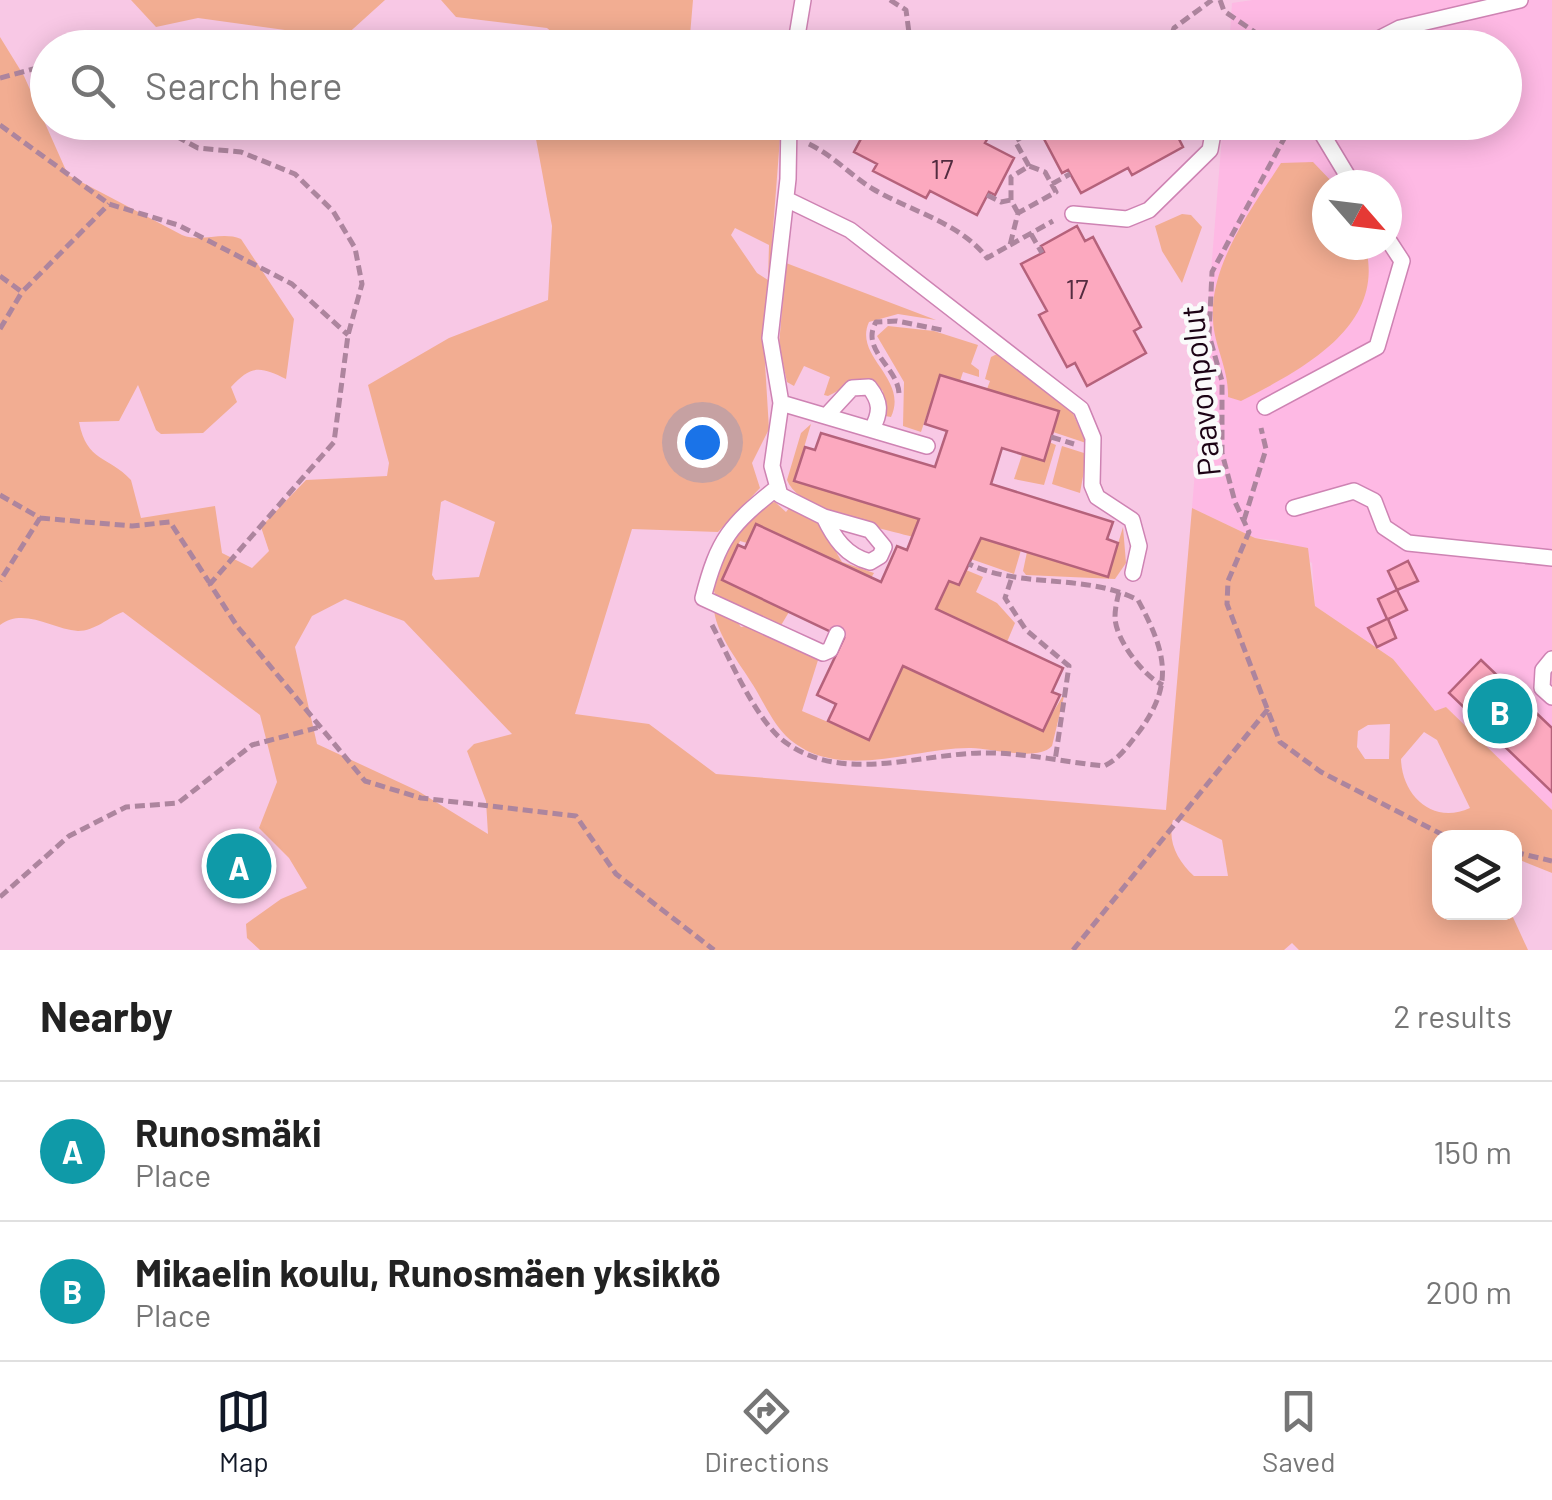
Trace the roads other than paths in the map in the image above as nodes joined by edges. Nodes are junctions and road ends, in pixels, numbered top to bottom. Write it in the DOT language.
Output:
graph roads {
  1 [pos="803,0"];
  2 [pos="1520,0"];
  3 [pos="798,30"];
  4 [pos="1396,30"];
  5 [pos="788,140"];
  6 [pos="1211,140"];
  7 [pos="1326,140"];
  8 [pos="1344,170"];
  9 [pos="786,199"];
  10 [pos="1072,214"];
  11 [pos="1401,260"];
  12 [pos="781,403"];
  13 [pos="1265,406"];
  14 [pos="827,415"];
  15 [pos="872,429"];
  16 [pos="926,446"];
  17 [pos="778,487"];
  18 [pos="1294,508"];
  19 [pos="824,517"];
  20 [pos="1552,558"];
  21 [pos="1133,573"];
  22 [pos="837,634"];
  23 [pos="1552,659"];
  24 [pos="1552,697"];
  1 -- 3 [label="lane"];
  2 -- 4 [label="lane"];
  5 -- 9 [label="lane"];
  6 -- 10 [label="lane"];
  7 -- 8 [label="lane"];
  9 -- 12 [label="lane"];
  9 -- 21 [label="lane"];
  11 -- 13 [label="lane"];
  12 -- 14 [label="lane"];
  12 -- 17 [label="lane"];
  14 -- 15 [label="lane"];
  14 -- 15 [label="lane"];
  15 -- 16 [label="lane"];
  17 -- 19 [label="lane"];
  17 -- 22 [label="lane"];
  18 -- 20 [label="lane"];
  23 -- 24 [label="lane"];
}
